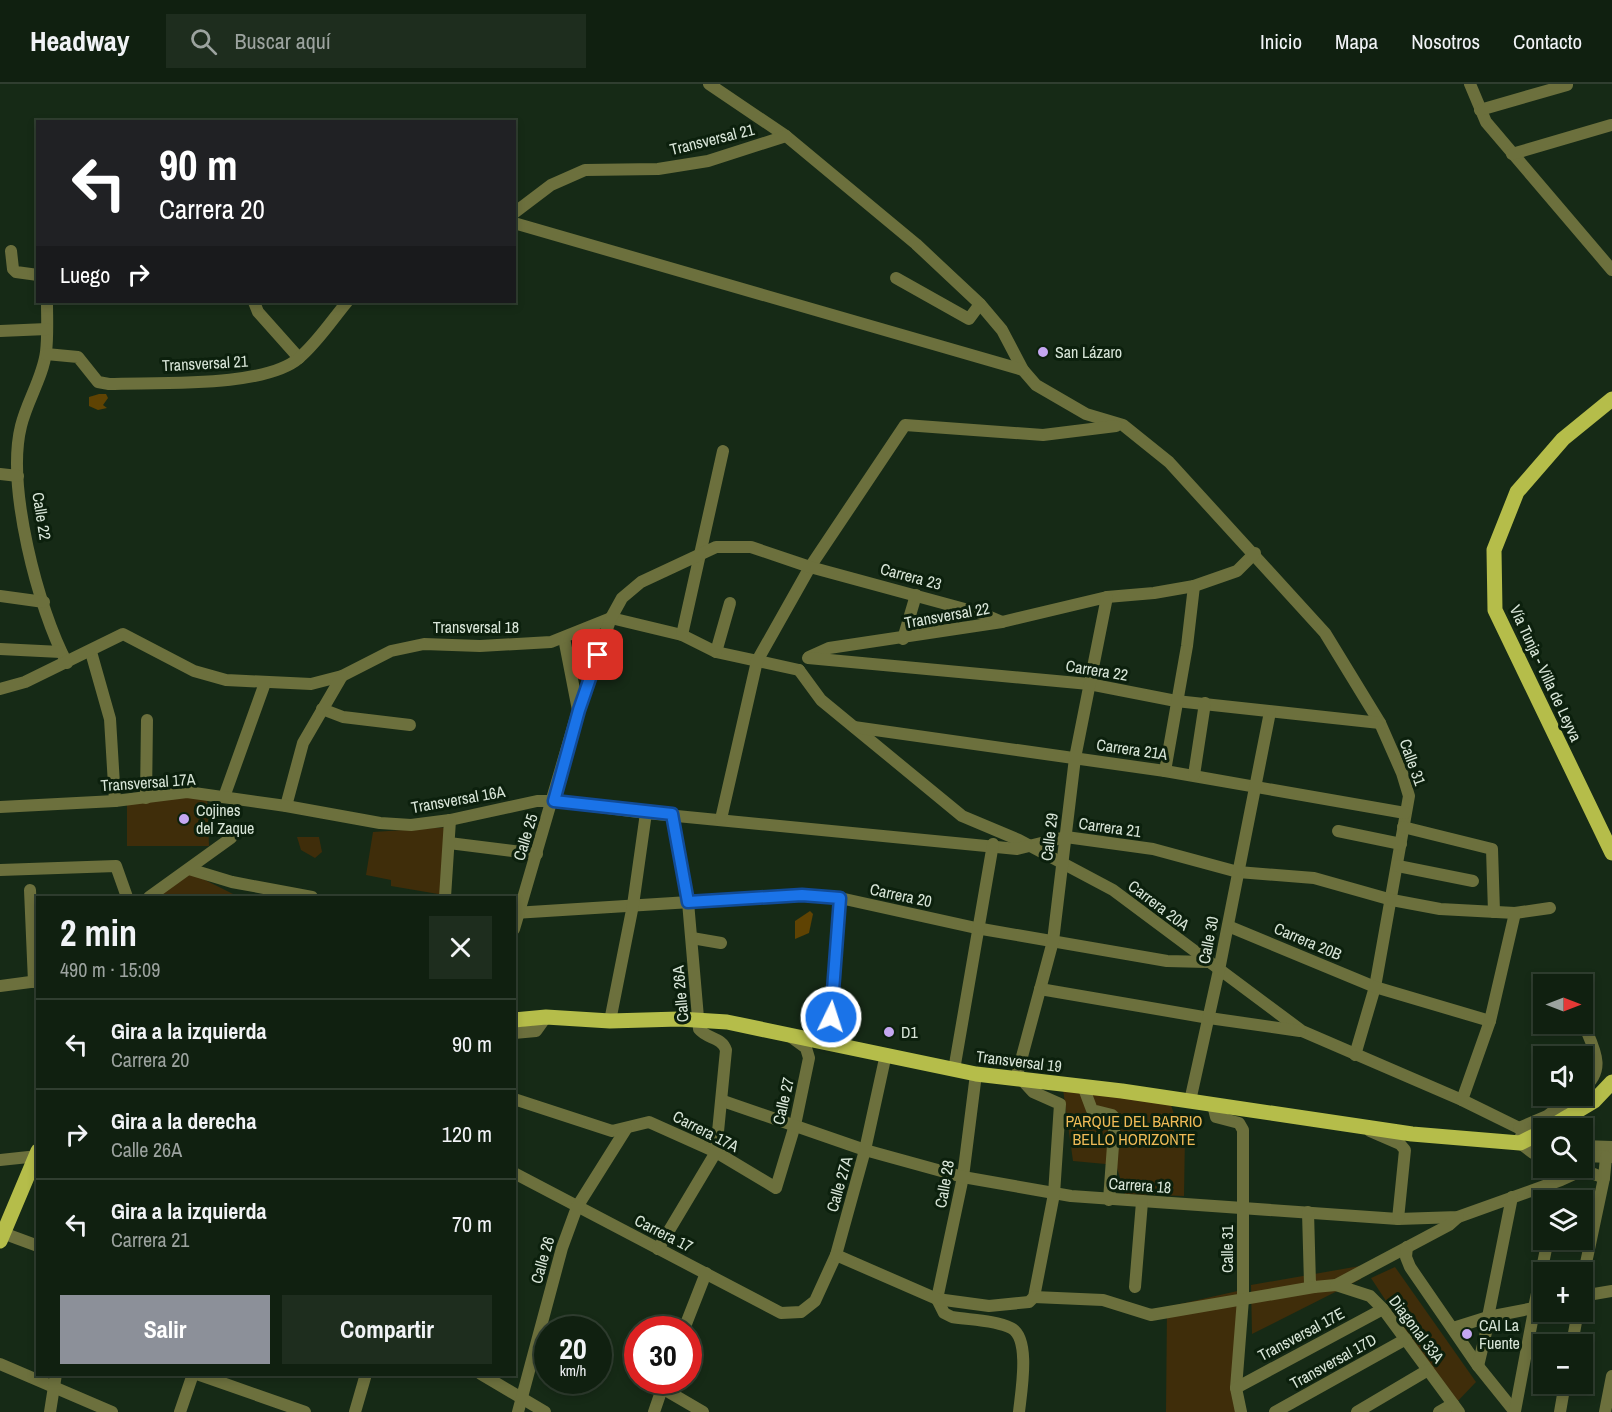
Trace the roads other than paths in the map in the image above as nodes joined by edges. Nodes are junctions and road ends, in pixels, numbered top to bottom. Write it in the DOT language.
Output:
graph roads {
  1 [pos="709,84"];
  2 [pos="1470,84"];
  3 [pos="1567,85"];
  4 [pos="1480,110"];
  5 [pos="1611,125"];
  6 [pos="786,136"];
  7 [pos="1512,154"];
  8 [pos="516,212"];
  9 [pos="516,224"];
  10 [pos="11,251"];
  11 [pos="1612,270"];
  12 [pos="36,274"];
  13 [pos="896,278"];
  14 [pos="47,303"];
  15 [pos="254,303"];
  16 [pos="346,303"];
  17 [pos="980,304"];
  18 [pos="47,329"];
  19 [pos="0,331"];
  20 [pos="46,354"];
  21 [pos="299,358"];
  22 [pos="1023,370"];
  23 [pos="1612,399"];
  24 [pos="1123,425"];
  25 [pos="723,451"];
  26 [pos="0,474"];
  27 [pos="18,476"];
  28 [pos="701,553"];
  29 [pos="1254,553"];
  30 [pos="810,567"];
  31 [pos="1194,586"];
  32 [pos="916,594"];
  33 [pos="0,596"];
  34 [pos="1107,597"];
  35 [pos="44,602"];
  36 [pos="730,603"];
  37 [pos="611,618"];
  38 [pos="1002,622"];
  39 [pos="682,635"];
  40 [pos="564,638"];
  41 [pos="903,639"];
  42 [pos="0,649"];
  43 [pos="91,652"];
  44 [pos="716,652"];
  45 [pos="64,657"];
  46 [pos="808,658"];
  47 [pos="757,661"];
  48 [pos="799,670"];
  49 [pos="342,675"];
  50 [pos="265,682"];
  51 [pos="1089,684"];
  52 [pos="0,689"];
  53 [pos="1176,701"];
  54 [pos="1205,703"];
  55 [pos="322,710"];
  56 [pos="579,710"];
  57 [pos="1270,712"];
  58 [pos="147,720"];
  59 [pos="1380,723"];
  60 [pos="410,725"];
  61 [pos="852,727"];
  62 [pos="1075,758"];
  63 [pos="1166,771"];
  64 [pos="1194,775"];
  65 [pos="1255,785"];
  66 [pos="224,797"];
  67 [pos="146,798"];
  68 [pos="115,801"];
  69 [pos="554,801"];
  70 [pos="286,806"];
  71 [pos="0,807"];
  72 [pos="646,813"];
  73 [pos="1405,813"];
  74 [pos="332,814"];
  75 [pos="672,814"];
  76 [pos="721,819"];
  77 [pos="450,820"];
  78 [pos="1403,827"];
  79 [pos="1338,831"];
  80 [pos="1065,837"];
  81 [pos="231,838"];
  82 [pos="449,843"];
  83 [pos="993,844"];
  84 [pos="1401,844"];
  85 [pos="1028,846"];
  86 [pos="1612,853"];
  87 [pos="537,854"];
  88 [pos="1062,863"];
  89 [pos="1398,866"];
  90 [pos="189,869"];
  91 [pos="0,870"];
  92 [pos="1238,872"];
  93 [pos="1473,881"];
  94 [pos="30,890"];
  95 [pos="127,896"];
  96 [pos="149,896"];
  97 [pos="307,896"];
  98 [pos="447,896"];
  99 [pos="840,898"];
  100 [pos="1392,900"];
  101 [pos="688,902"];
  102 [pos="633,905"];
  103 [pos="1550,908"];
  104 [pos="1494,912"];
  105 [pos="517,913"];
  106 [pos="1515,913"];
  107 [pos="1228,926"];
  108 [pos="976,928"];
  109 [pos="692,938"];
  110 [pos="1053,941"];
  111 [pos="721,943"];
  112 [pos="1207,962"];
  113 [pos="1219,970"];
  114 [pos="36,982"];
  115 [pos="0,986"];
  116 [pos="1375,987"];
  117 [pos="1040,989"];
  118 [pos="546,1017"];
  119 [pos="1209,1018"];
  120 [pos="698,1019"];
  121 [pos="516,1020"];
  122 [pos="610,1021"];
  123 [pos="1490,1021"];
  124 [pos="783,1031"];
  125 [pos="1302,1031"];
  126 [pos="516,1033"];
  127 [pos="829,1041"];
  128 [pos="1593,1051"];
  129 [pos="886,1054"];
  130 [pos="1355,1055"];
  131 [pos="954,1070"];
  132 [pos="976,1074"];
  133 [pos="1019,1079"];
  134 [pos="1593,1082"];
  135 [pos="1612,1082"];
  136 [pos="1083,1086"];
  137 [pos="1462,1100"];
  138 [pos="723,1101"];
  139 [pos="1190,1101"];
  140 [pos="516,1102"];
  141 [pos="1213,1105"];
  142 [pos="1560,1106"];
  143 [pos="1566,1118"];
  144 [pos="795,1125"];
  145 [pos="1362,1128"];
  146 [pos="626,1130"];
  147 [pos="1530,1137"];
  148 [pos="1593,1149"];
  149 [pos="865,1150"];
  150 [pos="716,1152"];
  151 [pos="1533,1153"];
  152 [pos="1610,1153"];
  153 [pos="36,1154"];
  154 [pos="1593,1155"];
  155 [pos="0,1160"];
  156 [pos="1593,1173"];
  157 [pos="516,1174"];
  158 [pos="963,1177"];
  159 [pos="1565,1178"];
  160 [pos="1604,1178"];
  161 [pos="776,1188"];
  162 [pos="1054,1194"];
  163 [pos="1512,1197"];
  164 [pos="1109,1200"];
  165 [pos="1142,1202"];
  166 [pos="577,1207"];
  167 [pos="1243,1209"];
  168 [pos="1308,1212"];
  169 [pos="1458,1217"];
  170 [pos="1398,1219"];
  171 [pos="1,1236"];
  172 [pos="36,1245"];
  173 [pos="1407,1247"];
  174 [pos="658,1249"];
  175 [pos="836,1255"];
  176 [pos="1586,1262"];
  177 [pos="706,1273"];
  178 [pos="1312,1285"];
  179 [pos="1336,1286"];
  180 [pos="1135,1287"];
  181 [pos="1612,1291"];
  182 [pos="1593,1294"];
  183 [pos="937,1299"];
  184 [pos="1243,1299"];
  185 [pos="1032,1300"];
  186 [pos="1383,1309"];
  187 [pos="1533,1311"];
  188 [pos="801,1312"];
  189 [pos="689,1316"];
  190 [pos="1487,1322"];
  191 [pos="1534,1322"];
  192 [pos="1453,1328"];
  193 [pos="1406,1339"];
  194 [pos="0,1364"];
  195 [pos="1478,1366"];
  196 [pos="1428,1370"];
  197 [pos="36,1374"];
  198 [pos="194,1376"];
  199 [pos="201,1376"];
  200 [pos="365,1376"];
  201 [pos="484,1376"];
  202 [pos="1612,1376"];
  203 [pos="55,1380"];
  204 [pos="1236,1388"];
  205 [pos="660,1394"];
  206 [pos="677,1394"];
  207 [pos="1563,1394"];
  208 [pos="523,1398"];
  209 [pos="1456,1408"];
  210 [pos="50,1412"];
  211 [pos="112,1412"];
  212 [pos="180,1412"];
  213 [pos="305,1412"];
  214 [pos="355,1412"];
  215 [pos="518,1412"];
  216 [pos="545,1412"];
  217 [pos="654,1412"];
  218 [pos="703,1412"];
  219 [pos="1019,1412"];
  220 [pos="1241,1412"];
  221 [pos="1275,1412"];
  222 [pos="1357,1412"];
  223 [pos="1439,1412"];
  224 [pos="1515,1412"];
  225 [pos="1560,1412"];
  226 [pos="1605,1412"];
  1 -- 6 [label="street"];
  2 -- 4 [label="street"];
  3 -- 4 [label="street"];
  4 -- 7 [label="street"];
  5 -- 7 [label="street"];
  6 -- 8 [label="street, Transversal 21"];
  6 -- 17 [label="street"];
  7 -- 11 [label="street"];
  9 -- 22 [label="street"];
  10 -- 12 [label="street"];
  13 -- 17 [label="street"];
  14 -- 18 [label="street, Calle 22"];
  15 -- 21 [label="street"];
  16 -- 21 [label="street, Transversal 21"];
  17 -- 22 [label="street"];
  18 -- 19 [label="street"];
  18 -- 20 [label="street, Calle 22"];
  20 -- 21 [label="street, Transversal 21"];
  20 -- 27 [label="street, Calle 22"];
  22 -- 24 [label="street"];
  23 -- 86 [label="main road, Vía Tunja - Villa de Leyva"];
  24 -- 29 [label="street, Calle 31"];
  24 -- 30 [label="street"];
  25 -- 28 [label="street"];
  26 -- 27 [label="street"];
  27 -- 35 [label="street, Calle 22"];
  28 -- 30 [label="street, Carrera 23"];
  28 -- 37 [label="street, Calle 25"];
  28 -- 39 [label="street"];
  29 -- 31 [label="street"];
  29 -- 59 [label="street, Calle 31"];
  30 -- 32 [label="street, Carrera 23"];
  30 -- 47 [label="street"];
  31 -- 34 [label="street"];
  31 -- 53 [label="street"];
  32 -- 38 [label="street, Carrera 23"];
  32 -- 41 [label="street"];
  33 -- 35 [label="street"];
  34 -- 38 [label="street, Transversal 22"];
  34 -- 51 [label="street, Calle 29"];
  35 -- 45 [label="street, Calle 22"];
  36 -- 44 [label="street"];
  37 -- 39 [label="street"];
  37 -- 40 [label="street, Transversal 18"];
  37 -- 56 [label="street, Calle 25"];
  38 -- 41 [label="street, Transversal 22"];
  39 -- 44 [label="street"];
  40 -- 49 [label="street, Transversal 18"];
  40 -- 56 [label="street"];
  41 -- 46 [label="street, Transversal 22"];
  42 -- 45 [label="street"];
  43 -- 45 [label="street"];
  43 -- 50 [label="street, Transversal 18"];
  43 -- 68 [label="street"];
  44 -- 47 [label="street"];
  45 -- 52 [label="street"];
  46 -- 48 [label="street"];
  46 -- 51 [label="street, Carrera 22"];
  47 -- 48 [label="street"];
  47 -- 76 [label="street"];
  48 -- 61 [label="street, Carrera 20A"];
  49 -- 50 [label="street, Transversal 18"];
  49 -- 55 [label="street"];
  50 -- 66 [label="street"];
  51 -- 53 [label="street, Carrera 22"];
  51 -- 62 [label="street, Calle 29"];
  53 -- 54 [label="street, Carrera 22"];
  53 -- 63 [label="street"];
  54 -- 57 [label="street, Carrera 22"];
  54 -- 64 [label="street"];
  55 -- 60 [label="street"];
  55 -- 70 [label="street"];
  56 -- 69 [label="street, Calle 25"];
  57 -- 59 [label="street, Carrera 22"];
  57 -- 65 [label="street, Calle 30"];
  58 -- 67 [label="street"];
  59 -- 73 [label="street, Calle 31"];
  61 -- 62 [label="street, Carrera 21A"];
  61 -- 85 [label="street, Carrera 20A"];
  62 -- 63 [label="street, Carrera 21A"];
  62 -- 80 [label="street, Calle 29"];
  63 -- 64 [label="street, Carrera 21A"];
  64 -- 65 [label="street, Carrera 21A"];
  65 -- 73 [label="street, Carrera 21A"];
  65 -- 92 [label="street, Calle 30"];
  66 -- 67 [label="street, Transversal 17A"];
  66 -- 70 [label="street, Transversal 17A"];
  67 -- 68 [label="street, Transversal 17A"];
  68 -- 71 [label="street, Transversal 17A"];
  69 -- 72 [label="street, Carrera 21"];
  69 -- 77 [label="street, Transversal 16A"];
  69 -- 87 [label="street, Calle 25"];
  70 -- 74 [label="street, Transversal 17A"];
  72 -- 75 [label="street, Carrera 21"];
  72 -- 102 [label="street"];
  73 -- 78 [label="street, Calle 31"];
  74 -- 77 [label="street, Transversal 16A"];
  75 -- 76 [label="street, Carrera 21"];
  75 -- 101 [label="street, Calle 26A"];
  76 -- 83 [label="street, Carrera 21"];
  77 -- 82 [label="street"];
  78 -- 84 [label="street, Calle 31"];
  78 -- 104 [label="street"];
  79 -- 84 [label="street"];
  80 -- 85 [label="street, Carrera 21"];
  80 -- 88 [label="street, Calle 29"];
  80 -- 92 [label="street, Carrera 21"];
  81 -- 90 [label="street"];
  82 -- 87 [label="street"];
  82 -- 98 [label="street"];
  83 -- 85 [label="street, Carrera 21"];
  83 -- 108 [label="street"];
  84 -- 89 [label="street, Calle 31"];
  85 -- 88 [label="street, Carrera 20A"];
  87 -- 105 [label="street, Calle 25"];
  88 -- 110 [label="street, Calle 29"];
  88 -- 112 [label="street, Carrera 20A"];
  89 -- 93 [label="street"];
  89 -- 100 [label="street, Calle 31"];
  90 -- 96 [label="street"];
  90 -- 97 [label="street"];
  91 -- 95 [label="street"];
  92 -- 100 [label="street, Carrera 21"];
  92 -- 107 [label="street, Calle 30"];
  94 -- 114 [label="street"];
  99 -- 101 [label="street, Carrera 20"];
  99 -- 108 [label="street, Carrera 20"];
  99 -- 127 [label="street"];
  100 -- 104 [label="street, Carrera 21"];
  100 -- 116 [label="street, Calle 31"];
  101 -- 102 [label="street, Carrera 20"];
  101 -- 109 [label="street, Calle 26A"];
  102 -- 105 [label="street, Carrera 20"];
  102 -- 122 [label="street"];
  103 -- 106 [label="street, Carrera 21"];
  104 -- 106 [label="street, Carrera 21"];
  106 -- 123 [label="street"];
  107 -- 113 [label="street, Calle 30"];
  107 -- 116 [label="street, Carrera 20B"];
  108 -- 110 [label="street, Carrera 20"];
  108 -- 131 [label="street"];
  109 -- 111 [label="street"];
  109 -- 120 [label="street, Calle 26A"];
  110 -- 112 [label="street, Carrera 20"];
  110 -- 117 [label="street, Calle 29"];
  112 -- 113 [label="street, Carrera 20A"];
  113 -- 119 [label="street, Calle 30"];
  113 -- 125 [label="street, Carrera 20A"];
  114 -- 115 [label="street"];
  116 -- 123 [label="street"];
  116 -- 130 [label="street, Calle 31"];
  117 -- 119 [label="street"];
  117 -- 133 [label="street, Calle 29"];
  118 -- 121 [label="main road, Transversal 19"];
  118 -- 122 [label="main road, Transversal 19"];
  118 -- 126 [label="street"];
  119 -- 125 [label="street"];
  119 -- 139 [label="street, Calle 30"];
  120 -- 122 [label="main road, Transversal 19"];
  120 -- 124 [label="main road, Transversal 19"];
  120 -- 138 [label="street, Calle 26A"];
  123 -- 137 [label="street"];
  124 -- 127 [label="main road, Transversal 19"];
  124 -- 144 [label="street, Calle 27"];
  125 -- 130 [label="street, Carrera 20A"];
  127 -- 129 [label="main road, Transversal 19"];
  128 -- 134 [label="street"];
  129 -- 131 [label="main road, Transversal 19"];
  129 -- 149 [label="street, Calle 27A"];
  130 -- 137 [label="street, Carrera 20A"];
  131 -- 132 [label="main road, Transversal 19"];
  132 -- 133 [label="main road, Transversal 19"];
  132 -- 158 [label="street, Calle 28"];
  133 -- 136 [label="main road, Transversal 19"];
  133 -- 162 [label="street"];
  135 -- 143 [label="main road"];
  136 -- 139 [label="main road, Transversal 19"];
  136 -- 164 [label="street"];
  137 -- 147 [label="street, Carrera 20A"];
  138 -- 144 [label="street, Carrera 18"];
  138 -- 150 [label="street, Calle 26A"];
  139 -- 141 [label="main road, Transversal 19"];
  140 -- 146 [label="street, Carrera 17A"];
  141 -- 145 [label="main road, Transversal 19"];
  141 -- 167 [label="street, Calle 31"];
  142 -- 147 [label="street"];
  144 -- 149 [label="street, Carrera 18"];
  144 -- 161 [label="street, Calle 27"];
  145 -- 147 [label="main road, Transversal 19"];
  145 -- 170 [label="street"];
  146 -- 150 [label="street, Carrera 17A"];
  146 -- 166 [label="street, Calle 26"];
  147 -- 151 [label="street, Carrera 20A"];
  148 -- 152 [label="street"];
  149 -- 158 [label="street, Carrera 18"];
  149 -- 175 [label="street, Calle 27A"];
  150 -- 161 [label="street, Carrera 17A"];
  150 -- 174 [label="street, Calle 26A"];
  152 -- 154 [label="street"];
  152 -- 160 [label="street"];
  153 -- 155 [label="street"];
  153 -- 171 [label="main road"];
  156 -- 160 [label="street"];
  157 -- 166 [label="street, Carrera 17"];
  158 -- 162 [label="street, Carrera 18"];
  158 -- 183 [label="street, Calle 28"];
  159 -- 163 [label="street, Carrera 18"];
  160 -- 176 [label="street"];
  162 -- 164 [label="street, Carrera 18"];
  162 -- 185 [label="street"];
  163 -- 169 [label="street, Carrera 18"];
  163 -- 190 [label="street"];
  164 -- 165 [label="street, Carrera 18"];
  165 -- 167 [label="street, Carrera 18"];
  165 -- 180 [label="street"];
  166 -- 174 [label="street, Carrera 17"];
  166 -- 208 [label="street, Calle 26"];
  167 -- 168 [label="street, Carrera 18"];
  167 -- 184 [label="street, Calle 31"];
  168 -- 170 [label="street, Carrera 18"];
  168 -- 178 [label="street"];
  169 -- 170 [label="street, Carrera 18"];
  169 -- 173 [label="street"];
  171 -- 172 [label="street"];
  173 -- 179 [label="street"];
  173 -- 192 [label="street, Diagonal 33A"];
  174 -- 177 [label="street, Carrera 17"];
  175 -- 183 [label="street"];
  175 -- 188 [label="street, Calle 27A"];
  177 -- 188 [label="street, Carrera 17"];
  177 -- 189 [label="street"];
  178 -- 179 [label="street"];
  178 -- 184 [label="street"];
  179 -- 186 [label="street, Diagonal 33A"];
  181 -- 182 [label="street"];
  183 -- 185 [label="street"];
  183 -- 219 [label="street"];
  184 -- 185 [label="street"];
  184 -- 204 [label="street, Calle 31"];
  186 -- 193 [label="street, Diagonal 33A"];
  186 -- 204 [label="street, Transversal 17E"];
  187 -- 190 [label="street"];
  190 -- 192 [label="street"];
  190 -- 195 [label="street"];
  191 -- 224 [label="street"];
  192 -- 195 [label="street, Diagonal 33A"];
  193 -- 196 [label="street, Diagonal 33A"];
  193 -- 221 [label="street, Transversal 17D"];
  194 -- 197 [label="street"];
  195 -- 224 [label="street, Diagonal 33A"];
  196 -- 209 [label="street, Diagonal 33A"];
  196 -- 222 [label="street"];
  198 -- 212 [label="street"];
  199 -- 213 [label="street"];
  200 -- 214 [label="street"];
  201 -- 208 [label="street"];
  202 -- 226 [label="street"];
  203 -- 210 [label="street"];
  203 -- 211 [label="street"];
  204 -- 220 [label="street, Calle 31"];
  205 -- 217 [label="street"];
  206 -- 218 [label="street"];
  207 -- 225 [label="street"];
  208 -- 215 [label="street, Calle 26"];
  208 -- 216 [label="street"];
  209 -- 223 [label="street"];
}
